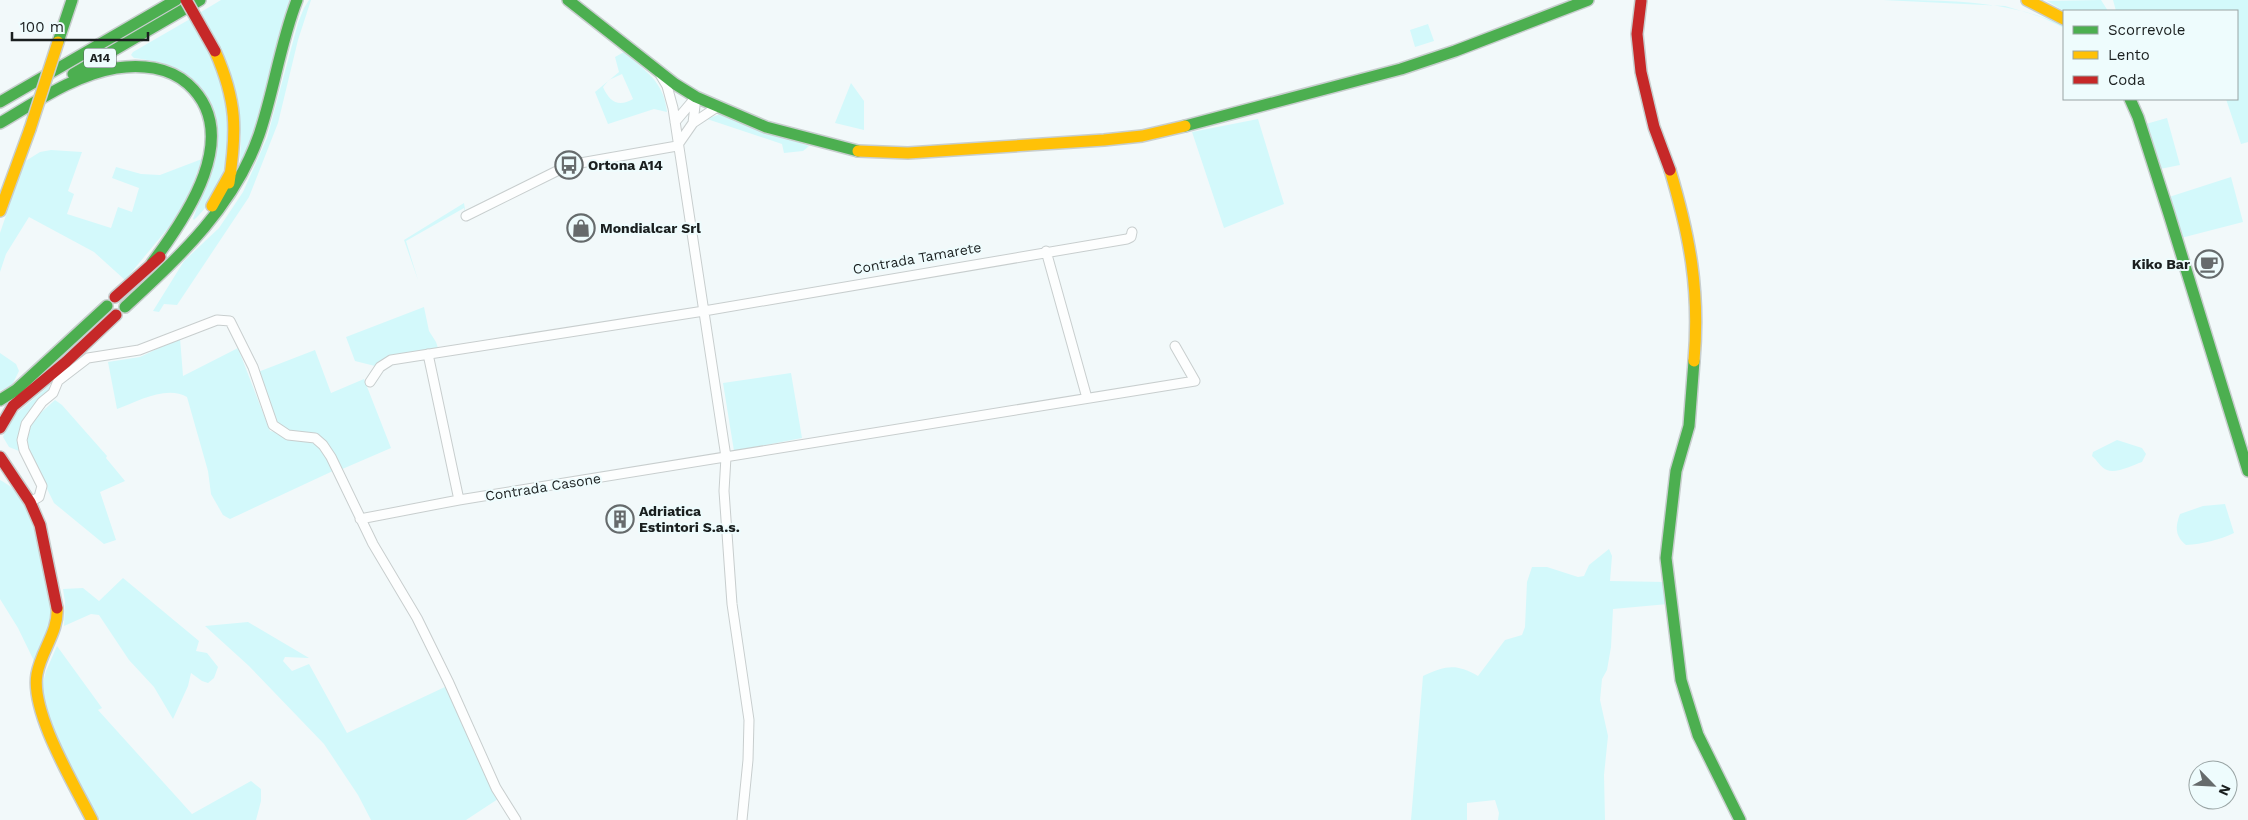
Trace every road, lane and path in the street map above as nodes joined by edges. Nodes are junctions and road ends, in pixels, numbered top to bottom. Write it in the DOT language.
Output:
graph roads {
  1 [pos="72,0"];
  2 [pos="176,0"];
  3 [pos="186,0"];
  4 [pos="200,0"];
  5 [pos="297,0"];
  6 [pos="568,0"];
  7 [pos="1588,0"];
  8 [pos="1644,0"];
  9 [pos="2026,0"];
  10 [pos="2063,18"];
  11 [pos="658,71"];
  12 [pos="696,98"];
  13 [pos="2130,100"];
  14 [pos="0,102"];
  15 [pos="717,107"];
  16 [pos="0,116"];
  17 [pos="675,122"];
  18 [pos="693,123"];
  19 [pos="0,124"];
  20 [pos="677,146"];
  21 [pos="231,172"];
  22 [pos="223,204"];
  23 [pos="0,211"];
  24 [pos="466,216"];
  25 [pos="1132,232"];
  26 [pos="1046,251"];
  27 [pos="152,263"];
  28 [pos="115,297"];
  29 [pos="107,306"];
  30 [pos="125,307"];
  31 [pos="704,311"];
  32 [pos="116,315"];
  33 [pos="1175,346"];
  34 [pos="428,354"];
  35 [pos="370,382"];
  36 [pos="16,390"];
  37 [pos="0,395"];
  38 [pos="1087,398"];
  39 [pos="0,400"];
  40 [pos="13,406"];
  41 [pos="0,411"];
  42 [pos="0,428"];
  43 [pos="0,456"];
  44 [pos="726,457"];
  45 [pos="2248,471"];
  46 [pos="459,500"];
  47 [pos="30,502"];
  48 [pos="360,519"];
  49 [pos="92,820"];
  50 [pos="516,820"];
  51 [pos="742,820"];
  52 [pos="1740,820"];
  1 -- 23 [label="main road, bridge"];
  2 -- 14 [label="main road, A14"];
  3 -- 21 [label="main road, bridge"];
  4 -- 16 [label="main road, A14"];
  5 -- 22 [label="main road"];
  6 -- 11 [label="main road"];
  7 -- 15 [label="main road"];
  8 -- 52 [label="main road"];
  9 -- 10 [label="main road"];
  11 -- 12 [label="main road"];
  11 -- 17 [label="street"];
  12 -- 15 [label="main road"];
  12 -- 17 [label="street"];
  12 -- 18 [label="street"];
  13 -- 45 [label="main road"];
  15 -- 18 [label="street"];
  17 -- 20 [label="street"];
  18 -- 20 [label="street"];
  19 -- 27 [label="main road"];
  20 -- 24 [label="street"];
  20 -- 31 [label="street"];
  21 -- 22 [label="main road"];
  21 -- 27 [label="main road"];
  22 -- 30 [label="main road"];
  25 -- 26 [label="street, Contrada Tamarete"];
  26 -- 31 [label="street, Contrada Tamarete"];
  26 -- 38 [label="street"];
  27 -- 28 [label="main road"];
  29 -- 36 [label="main road"];
  31 -- 34 [label="street, Contrada Tamarete"];
  31 -- 44 [label="street"];
  32 -- 40 [label="main road"];
  33 -- 38 [label="street, Contrada Casone"];
  34 -- 35 [label="street, Contrada Tamarete"];
  34 -- 46 [label="street"];
  36 -- 37 [label="main road"];
  36 -- 39 [label="main road"];
  38 -- 44 [label="street, Contrada Casone"];
  40 -- 41 [label="main road"];
  40 -- 42 [label="main road"];
  43 -- 47 [label="main road"];
  44 -- 46 [label="street, Contrada Casone"];
  44 -- 51 [label="street"];
  46 -- 48 [label="street, Contrada Casone"];
  47 -- 48 [label="street"];
  47 -- 49 [label="main road"];
  48 -- 50 [label="street"];
}
